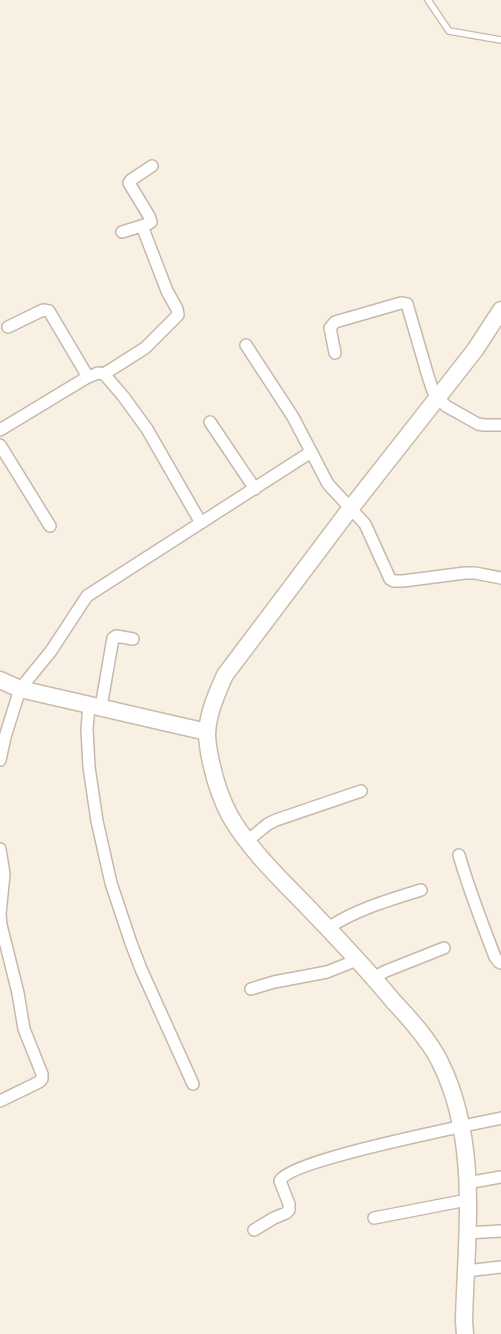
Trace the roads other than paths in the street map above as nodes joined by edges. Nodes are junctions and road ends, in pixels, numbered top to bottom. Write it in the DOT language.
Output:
graph roads {
  1 [pos="429,1"];
  2 [pos="501,40"];
  3 [pos="152,166"];
  4 [pos="142,226"];
  5 [pos="122,232"];
  6 [pos="501,310"];
  7 [pos="8,327"];
  8 [pos="246,345"];
  9 [pos="334,353"];
  10 [pos="104,374"];
  11 [pos="88,377"];
  12 [pos="442,402"];
  13 [pos="210,422"];
  14 [pos="501,425"];
  15 [pos="0,430"];
  16 [pos="0,445"];
  17 [pos="311,452"];
  18 [pos="255,489"];
  19 [pos="354,513"];
  20 [pos="200,523"];
  21 [pos="50,526"];
  22 [pos="501,578"];
  23 [pos="133,639"];
  24 [pos="0,680"];
  25 [pos="20,689"];
  26 [pos="95,706"];
  27 [pos="207,732"];
  28 [pos="0,760"];
  29 [pos="361,791"];
  30 [pos="253,836"];
  31 [pos="0,849"];
  32 [pos="458,855"];
  33 [pos="421,890"];
  34 [pos="334,924"];
  35 [pos="444,948"];
  36 [pos="357,960"];
  37 [pos="501,963"];
  38 [pos="380,974"];
  39 [pos="251,989"];
  40 [pos="193,1084"];
  41 [pos="0,1101"];
  42 [pos="501,1118"];
  43 [pos="471,1124"];
  44 [pos="501,1177"];
  45 [pos="475,1182"];
  46 [pos="468,1200"];
  47 [pos="374,1218"];
  48 [pos="254,1230"];
  49 [pos="501,1231"];
  50 [pos="473,1233"];
  51 [pos="501,1267"];
  52 [pos="472,1270"];
  53 [pos="465,1334"];
  1 -- 2 [label="lane"];
  3 -- 4 [label="street"];
  4 -- 5 [label="street"];
  4 -- 10 [label="street"];
  6 -- 12 [label="street"];
  7 -- 11 [label="street"];
  8 -- 17 [label="street"];
  9 -- 12 [label="street"];
  10 -- 11 [label="street"];
  10 -- 20 [label="street"];
  11 -- 15 [label="street"];
  12 -- 14 [label="street"];
  12 -- 19 [label="street"];
  13 -- 18 [label="street"];
  16 -- 21 [label="street"];
  17 -- 18 [label="street"];
  17 -- 19 [label="street"];
  18 -- 20 [label="street"];
  19 -- 22 [label="street"];
  19 -- 27 [label="street"];
  20 -- 25 [label="street"];
  23 -- 26 [label="street"];
  24 -- 25 [label="street"];
  25 -- 26 [label="street"];
  25 -- 28 [label="street"];
  26 -- 27 [label="street"];
  26 -- 40 [label="street"];
  27 -- 30 [label="street"];
  29 -- 30 [label="street"];
  30 -- 34 [label="street"];
  31 -- 41 [label="street"];
  32 -- 37 [label="street"];
  33 -- 34 [label="street"];
  34 -- 36 [label="street"];
  35 -- 38 [label="street"];
  36 -- 38 [label="street"];
  36 -- 39 [label="street"];
  38 -- 43 [label="street"];
  42 -- 43 [label="street"];
  43 -- 45 [label="street"];
  43 -- 48 [label="street"];
  44 -- 45 [label="street"];
  45 -- 46 [label="street"];
  46 -- 47 [label="street"];
  46 -- 50 [label="street"];
  49 -- 50 [label="street"];
  50 -- 52 [label="street"];
  51 -- 52 [label="street"];
  52 -- 53 [label="street"];
}
